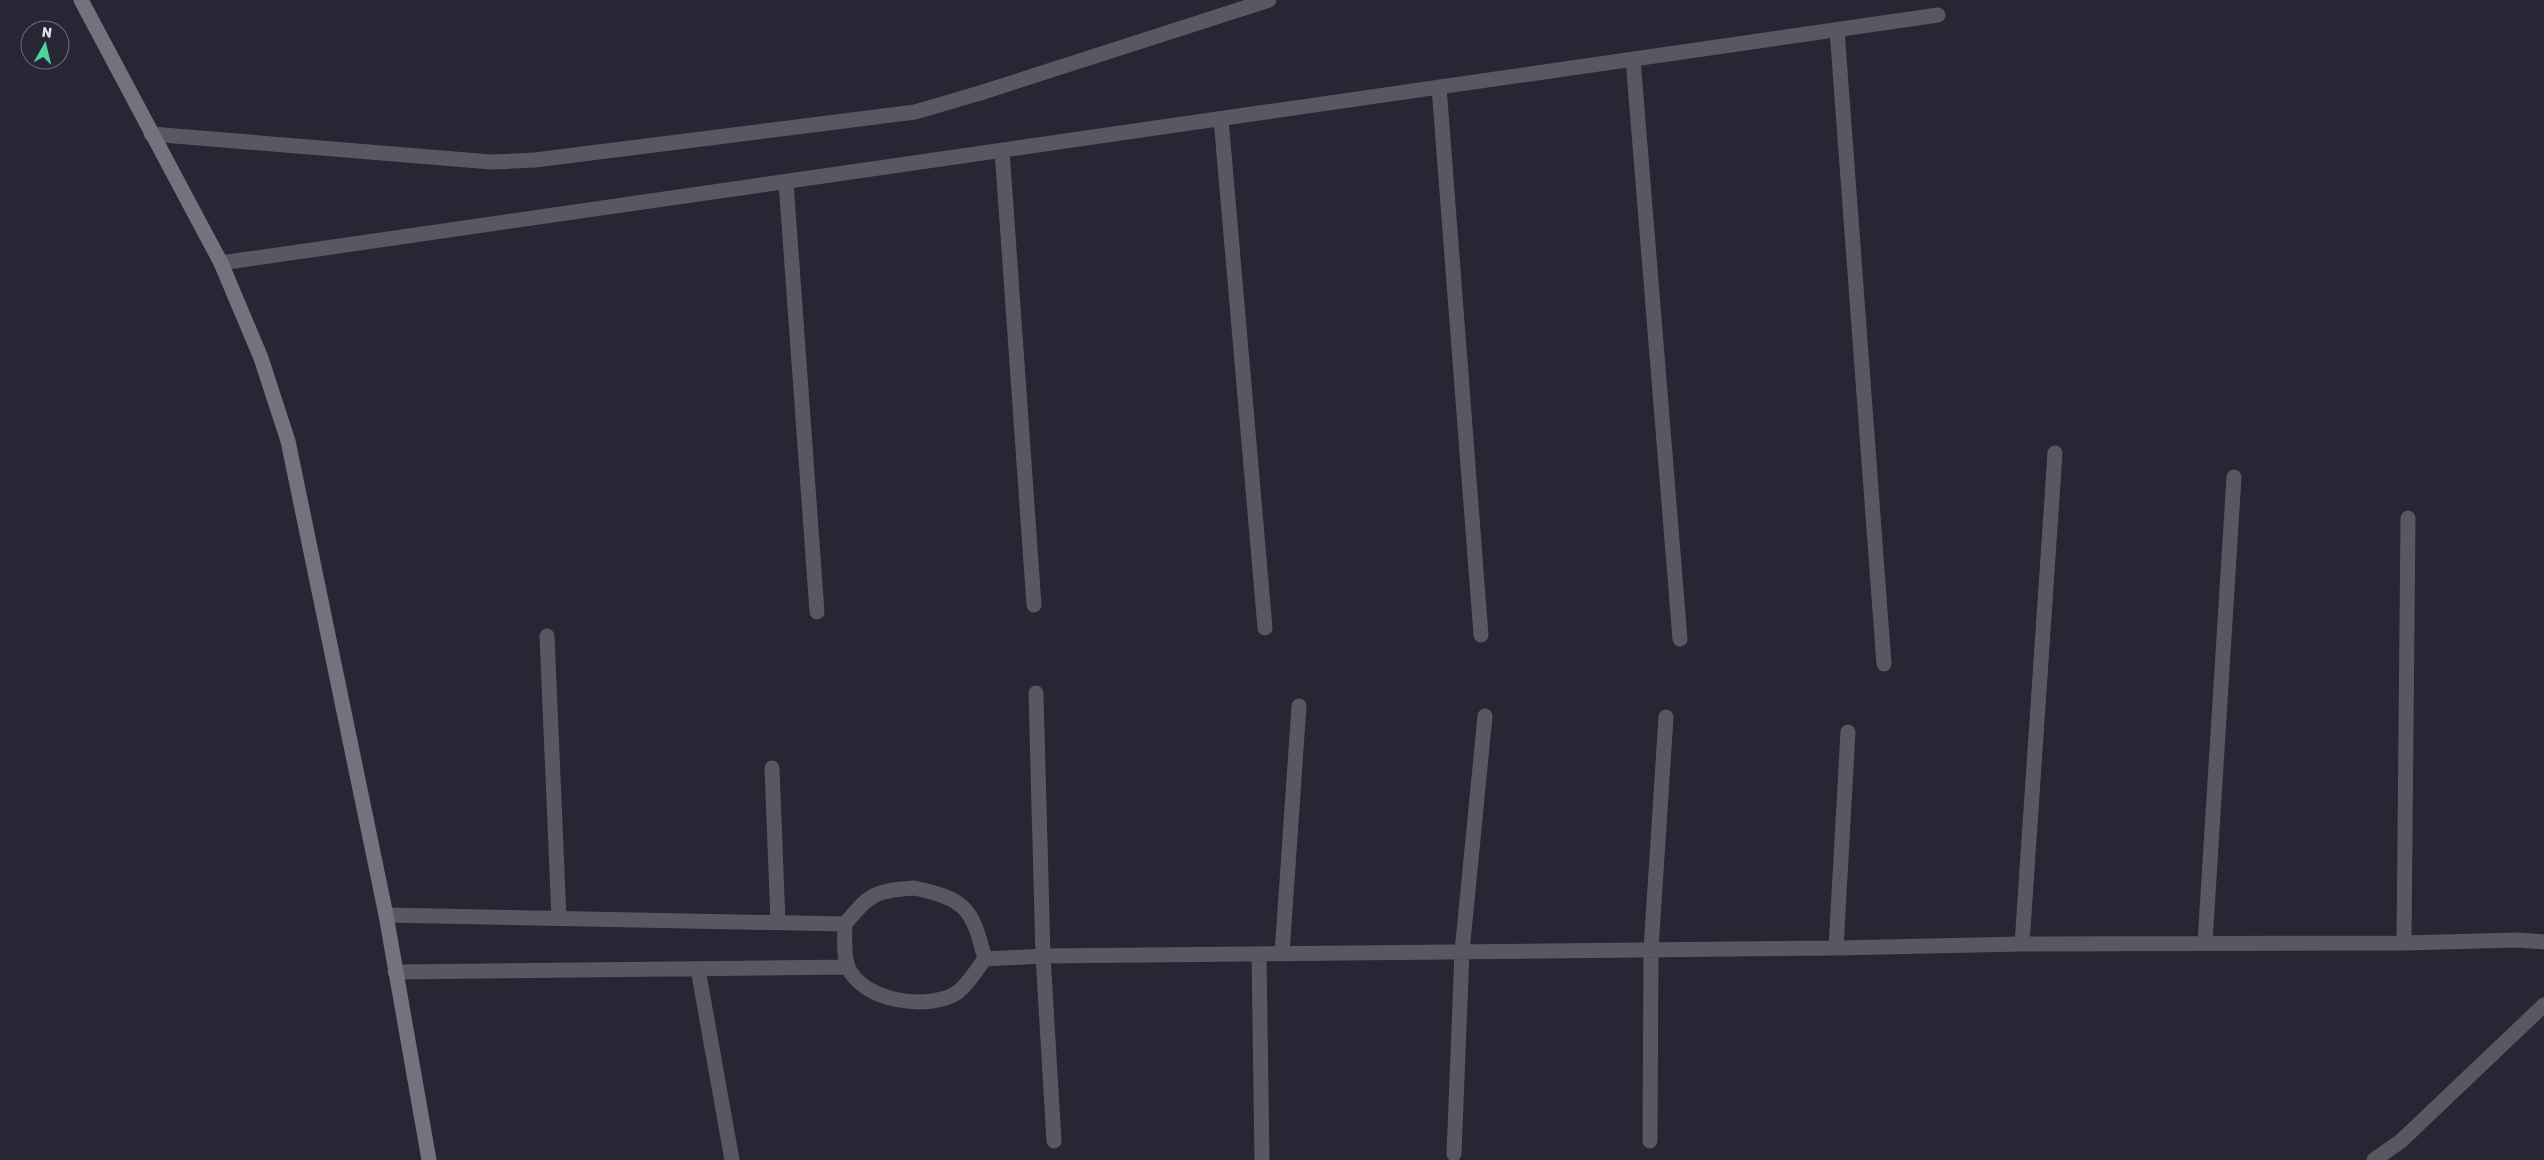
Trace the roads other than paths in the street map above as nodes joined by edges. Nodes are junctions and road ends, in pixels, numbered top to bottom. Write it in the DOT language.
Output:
graph roads {
  1 [pos="82,0"];
  2 [pos="1269,0"];
  3 [pos="1938,15"];
  4 [pos="1837,30"];
  5 [pos="1634,59"];
  6 [pos="1439,87"];
  7 [pos="1222,119"];
  8 [pos="151,134"];
  9 [pos="1002,150"];
  10 [pos="786,182"];
  11 [pos="221,263"];
  12 [pos="2055,453"];
  13 [pos="2234,477"];
  14 [pos="2408,518"];
  15 [pos="1034,605"];
  16 [pos="817,612"];
  17 [pos="1265,628"];
  18 [pos="1481,634"];
  19 [pos="547,636"];
  20 [pos="1680,639"];
  21 [pos="1884,664"];
  22 [pos="1036,693"];
  23 [pos="1300,706"];
  24 [pos="1485,716"];
  25 [pos="1666,717"];
  26 [pos="1848,732"];
  27 [pos="772,768"];
  28 [pos="386,915"];
  29 [pos="559,918"];
  30 [pos="778,922"];
  31 [pos="845,924"];
  32 [pos="2544,942"];
  33 [pos="2204,943"];
  34 [pos="2404,943"];
  35 [pos="2022,944"];
  36 [pos="1836,948"];
  37 [pos="1651,950"];
  38 [pos="1462,952"];
  39 [pos="1259,954"];
  40 [pos="1282,954"];
  41 [pos="1042,956"];
  42 [pos="985,959"];
  43 [pos="848,967"];
  44 [pos="698,969"];
  45 [pos="395,972"];
  46 [pos="2544,1005"];
  47 [pos="1054,1140"];
  48 [pos="1650,1141"];
  49 [pos="1454,1154"];
  50 [pos="429,1160"];
  51 [pos="732,1160"];
  52 [pos="1262,1160"];
  53 [pos="2374,1160"];
  1 -- 8 [label="street"];
  2 -- 8 [label="street"];
  3 -- 4 [label="street"];
  4 -- 5 [label="street"];
  4 -- 21 [label="street"];
  5 -- 6 [label="street"];
  5 -- 20 [label="street"];
  6 -- 7 [label="street"];
  6 -- 18 [label="street"];
  7 -- 9 [label="street"];
  7 -- 17 [label="street"];
  8 -- 11 [label="street"];
  9 -- 10 [label="street"];
  9 -- 15 [label="street"];
  10 -- 11 [label="street"];
  10 -- 16 [label="street"];
  11 -- 28 [label="street"];
  12 -- 35 [label="street"];
  13 -- 33 [label="street"];
  14 -- 34 [label="street"];
  19 -- 29 [label="street"];
  22 -- 41 [label="street"];
  23 -- 40 [label="street"];
  24 -- 38 [label="street"];
  25 -- 37 [label="street"];
  26 -- 36 [label="street"];
  27 -- 30 [label="street"];
  28 -- 29 [label="street"];
  28 -- 45 [label="street"];
  29 -- 30 [label="street"];
  30 -- 31 [label="street"];
  31 -- 42 [label="street"];
  31 -- 43 [label="street"];
  32 -- 34 [label="street"];
  33 -- 34 [label="street"];
  33 -- 35 [label="street"];
  35 -- 36 [label="street"];
  36 -- 37 [label="street"];
  37 -- 38 [label="street"];
  37 -- 48 [label="street"];
  38 -- 40 [label="street"];
  38 -- 49 [label="street"];
  39 -- 40 [label="street"];
  39 -- 41 [label="street"];
  39 -- 52 [label="street"];
  41 -- 42 [label="street"];
  41 -- 47 [label="street"];
  42 -- 43 [label="street"];
  43 -- 44 [label="street"];
  44 -- 45 [label="street"];
  44 -- 51 [label="street"];
  45 -- 50 [label="street"];
  46 -- 53 [label="street"];
}
